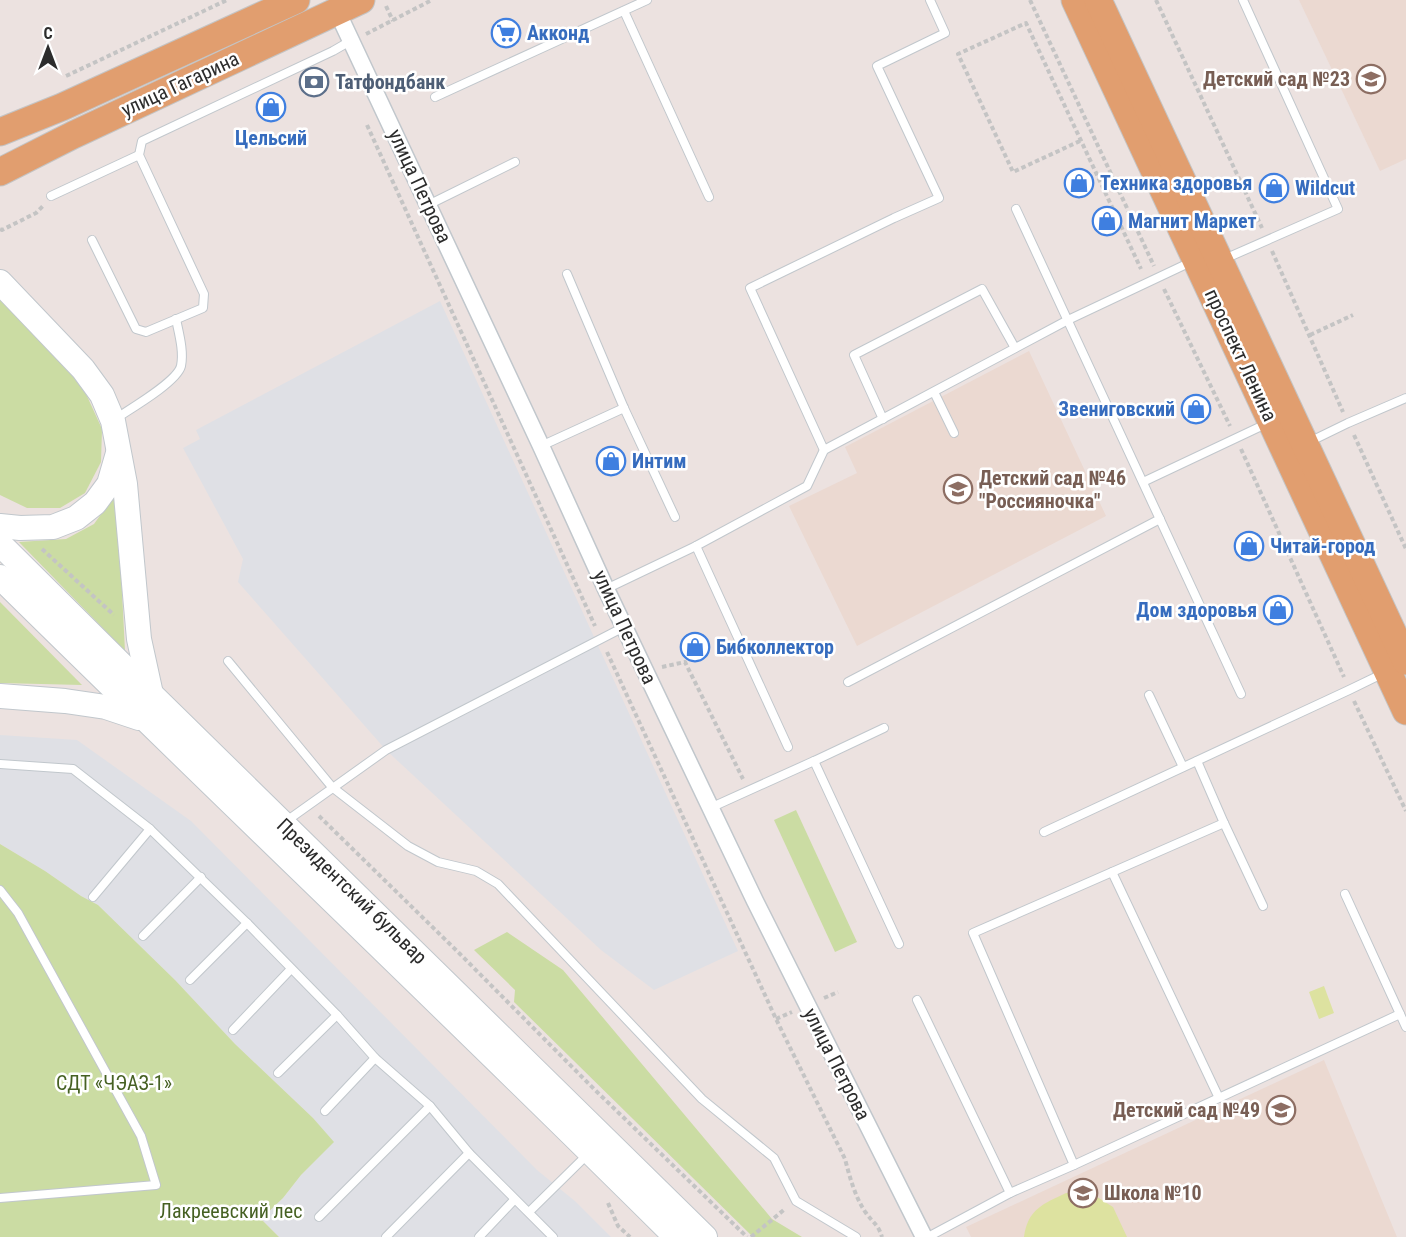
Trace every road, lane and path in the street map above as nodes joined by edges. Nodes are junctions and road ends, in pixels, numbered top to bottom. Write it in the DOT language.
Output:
graph roads {
  1 [pos="227,0"];
  2 [pos="296,0"];
  3 [pos="432,0"];
  4 [pos="647,0"];
  5 [pos="930,0"];
  6 [pos="1030,0"];
  7 [pos="1075,0"];
  8 [pos="1098,0"];
  9 [pos="1156,0"];
  10 [pos="1243,0"];
  11 [pos="354,4"];
  12 [pos="624,10"];
  13 [pos="393,21"];
  14 [pos="368,33"];
  15 [pos="352,40"];
  16 [pos="65,77"];
  17 [pos="435,97"];
  18 [pos="363,116"];
  19 [pos="0,132"];
  20 [pos="1080,141"];
  21 [pos="139,155"];
  22 [pos="515,162"];
  23 [pos="0,172"];
  24 [pos="51,196"];
  25 [pos="709,197"];
  26 [pos="428,206"];
  27 [pos="1016,209"];
  28 [pos="36,213"];
  29 [pos="0,229"];
  30 [pos="92,240"];
  31 [pos="1267,240"];
  32 [pos="1207,260"];
  33 [pos="567,274"];
  34 [pos="1159,278"];
  35 [pos="0,281"];
  36 [pos="1148,284"];
  37 [pos="1353,315"];
  38 [pos="176,319"];
  39 [pos="1068,321"];
  40 [pos="1310,335"];
  41 [pos="1015,348"];
  42 [pos="934,392"];
  43 [pos="1406,398"];
  44 [pos="624,408"];
  45 [pos="883,419"];
  46 [pos="112,421"];
  47 [pos="1272,421"];
  48 [pos="1348,423"];
  49 [pos="954,433"];
  50 [pos="1236,438"];
  51 [pos="1306,444"];
  52 [pos="541,446"];
  53 [pos="824,450"];
  54 [pos="119,451"];
  55 [pos="1143,482"];
  56 [pos="675,517"];
  57 [pos="1160,519"];
  58 [pos="10,527"];
  59 [pos="0,544"];
  60 [pos="696,546"];
  61 [pos="1406,549"];
  62 [pos="0,577"];
  63 [pos="606,589"];
  64 [pos="624,627"];
  65 [pos="601,638"];
  66 [pos="139,639"];
  67 [pos="228,661"];
  68 [pos="1397,666"];
  69 [pos="662,667"];
  70 [pos="848,682"];
  71 [pos="1349,690"];
  72 [pos="151,694"];
  73 [pos="1241,694"];
  74 [pos="1149,695"];
  75 [pos="0,696"];
  76 [pos="1406,711"];
  77 [pos="146,720"];
  78 [pos="884,728"];
  79 [pos="788,747"];
  80 [pos="814,760"];
  81 [pos="1197,761"];
  82 [pos="0,764"];
  83 [pos="1183,767"];
  84 [pos="332,787"];
  85 [pos="749,791"];
  86 [pos="710,808"];
  87 [pos="1406,812"];
  88 [pos="319,816"];
  89 [pos="283,823"];
  90 [pos="1224,823"];
  91 [pos="150,829"];
  92 [pos="1044,831"];
  93 [pos="1112,872"];
  94 [pos="201,877"];
  95 [pos="0,890"];
  96 [pos="1345,894"];
  97 [pos="93,897"];
  98 [pos="1263,906"];
  99 [pos="248,922"];
  100 [pos="143,936"];
  101 [pos="899,944"];
  102 [pos="291,969"];
  103 [pos="190,980"];
  104 [pos="838,992"];
  105 [pos="917,1000"];
  106 [pos="818,1001"];
  107 [pos="796,1011"];
  108 [pos="1400,1014"];
  109 [pos="337,1015"];
  110 [pos="776,1019"];
  111 [pos="1406,1027"];
  112 [pos="233,1030"];
  113 [pos="375,1058"];
  114 [pos="278,1073"];
  115 [pos="1219,1098"];
  116 [pos="430,1106"];
  117 [pos="325,1111"];
  118 [pos="590,1152"];
  119 [pos="469,1153"];
  120 [pos="1074,1165"];
  121 [pos="1010,1193"];
  122 [pos="0,1198"];
  123 [pos="514,1200"];
  124 [pos="796,1201"];
  125 [pos="528,1212"];
  126 [pos="319,1217"];
  127 [pos="386,1237"];
  128 [pos="479,1237"];
  129 [pos="553,1237"];
  130 [pos="676,1237"];
  131 [pos="705,1237"];
  132 [pos="749,1237"];
  133 [pos="856,1237"];
  134 [pos="882,1237"];
  135 [pos="926,1237"];
  1 -- 16 [label="path"];
  2 -- 19 [label="main road, улица Гагарина"];
  3 -- 13 [label="path"];
  4 -- 12 [label="lane"];
  5 -- 53 [label="lane"];
  6 -- 34 [label="path"];
  7 -- 32 [label="main road, проспект Ленина"];
  8 -- 32 [label="main road, проспект Ленина"];
  9 -- 31 [label="path"];
  10 -- 31 [label="lane"];
  11 -- 13 [label="path"];
  11 -- 15 [label="street, улица Петрова"];
  11 -- 23 [label="main road, улица Гагарина"];
  12 -- 17 [label="lane"];
  12 -- 25 [label="lane"];
  13 -- 14 [label="path"];
  15 -- 21 [label="lane"];
  15 -- 26 [label="street, улица Петрова"];
  18 -- 65 [label="path"];
  20 -- 20 [label="path"];
  20 -- 36 [label="path"];
  21 -- 24 [label="lane"];
  21 -- 38 [label="lane"];
  22 -- 26 [label="lane"];
  26 -- 52 [label="street, улица Петрова"];
  27 -- 39 [label="lane"];
  28 -- 29 [label="path"];
  30 -- 38 [label="lane"];
  31 -- 32 [label="lane"];
  31 -- 40 [label="path"];
  32 -- 34 [label="lane"];
  32 -- 47 [label="main road, проспект Ленина"];
  32 -- 51 [label="main road, проспект Ленина"];
  33 -- 44 [label="lane"];
  34 -- 36 [label="lane"];
  34 -- 50 [label="path"];
  35 -- 46 [label="main road"];
  36 -- 39 [label="lane"];
  37 -- 40 [label="path"];
  38 -- 46 [label="lane"];
  39 -- 41 [label="lane"];
  39 -- 55 [label="lane"];
  40 -- 48 [label="path"];
  41 -- 42 [label="lane"];
  41 -- 45 [label="lane"];
  42 -- 45 [label="lane"];
  42 -- 49 [label="lane"];
  43 -- 48 [label="lane"];
  44 -- 52 [label="lane"];
  44 -- 56 [label="lane"];
  45 -- 53 [label="lane"];
  46 -- 54 [label="main road"];
  47 -- 50 [label="lane"];
  47 -- 68 [label="main road, проспект Ленина"];
  48 -- 51 [label="lane"];
  48 -- 61 [label="path"];
  50 -- 55 [label="lane"];
  50 -- 71 [label="path"];
  51 -- 68 [label="main road, проспект Ленина"];
  52 -- 63 [label="street, улица Петрова"];
  53 -- 60 [label="lane"];
  54 -- 58 [label="main road"];
  54 -- 66 [label="main road"];
  55 -- 57 [label="lane"];
  57 -- 70 [label="lane"];
  57 -- 73 [label="lane"];
  58 -- 66 [label="path"];
  59 -- 72 [label="main road, Президентский бульвар"];
  60 -- 63 [label="lane"];
  60 -- 79 [label="lane"];
  62 -- 77 [label="main road, Президентский бульвар"];
  63 -- 64 [label="street, улица Петрова"];
  64 -- 65 [label="lane"];
  64 -- 86 [label="street, улица Петрова"];
  65 -- 84 [label="lane"];
  65 -- 110 [label="path"];
  66 -- 72 [label="main road"];
  67 -- 84 [label="lane"];
  68 -- 71 [label="lane"];
  68 -- 76 [label="main road, проспект Ленина"];
  69 -- 85 [label="path"];
  71 -- 81 [label="lane"];
  71 -- 87 [label="path"];
  72 -- 89 [label="main road, Президентский бульвар"];
  74 -- 83 [label="lane"];
  75 -- 77 [label="main road"];
  77 -- 118 [label="main road, Президентский бульвар"];
  78 -- 80 [label="lane"];
  80 -- 85 [label="lane"];
  80 -- 101 [label="lane"];
  81 -- 83 [label="lane"];
  81 -- 90 [label="lane"];
  82 -- 91 [label="lane"];
  83 -- 92 [label="lane"];
  84 -- 89 [label="lane"];
  84 -- 124 [label="lane"];
  85 -- 86 [label="lane"];
  86 -- 135 [label="street, улица Петрова"];
  88 -- 132 [label="path"];
  89 -- 131 [label="main road, Президентский бульвар"];
  90 -- 93 [label="lane"];
  90 -- 98 [label="lane"];
  91 -- 94 [label="lane"];
  91 -- 97 [label="lane"];
  93 -- 115 [label="lane"];
  93 -- 120 [label="lane"];
  94 -- 99 [label="lane"];
  94 -- 100 [label="lane"];
  95 -- 122 [label="lane"];
  96 -- 108 [label="lane"];
  99 -- 102 [label="lane"];
  99 -- 103 [label="lane"];
  102 -- 109 [label="lane"];
  102 -- 112 [label="lane"];
  104 -- 106 [label="path"];
  105 -- 121 [label="lane"];
  107 -- 110 [label="path"];
  108 -- 111 [label="lane"];
  108 -- 115 [label="lane"];
  109 -- 113 [label="lane"];
  109 -- 114 [label="lane"];
  110 -- 134 [label="path"];
  113 -- 116 [label="lane"];
  113 -- 117 [label="lane"];
  115 -- 120 [label="lane"];
  116 -- 119 [label="lane"];
  116 -- 126 [label="lane"];
  118 -- 125 [label="lane"];
  118 -- 130 [label="main road, Президентский бульвар"];
  119 -- 123 [label="lane"];
  119 -- 127 [label="lane"];
  120 -- 121 [label="lane"];
  121 -- 135 [label="lane"];
  123 -- 125 [label="lane"];
  123 -- 128 [label="lane"];
  124 -- 132 [label="path"];
  124 -- 133 [label="lane"];
  125 -- 129 [label="lane"];
}
